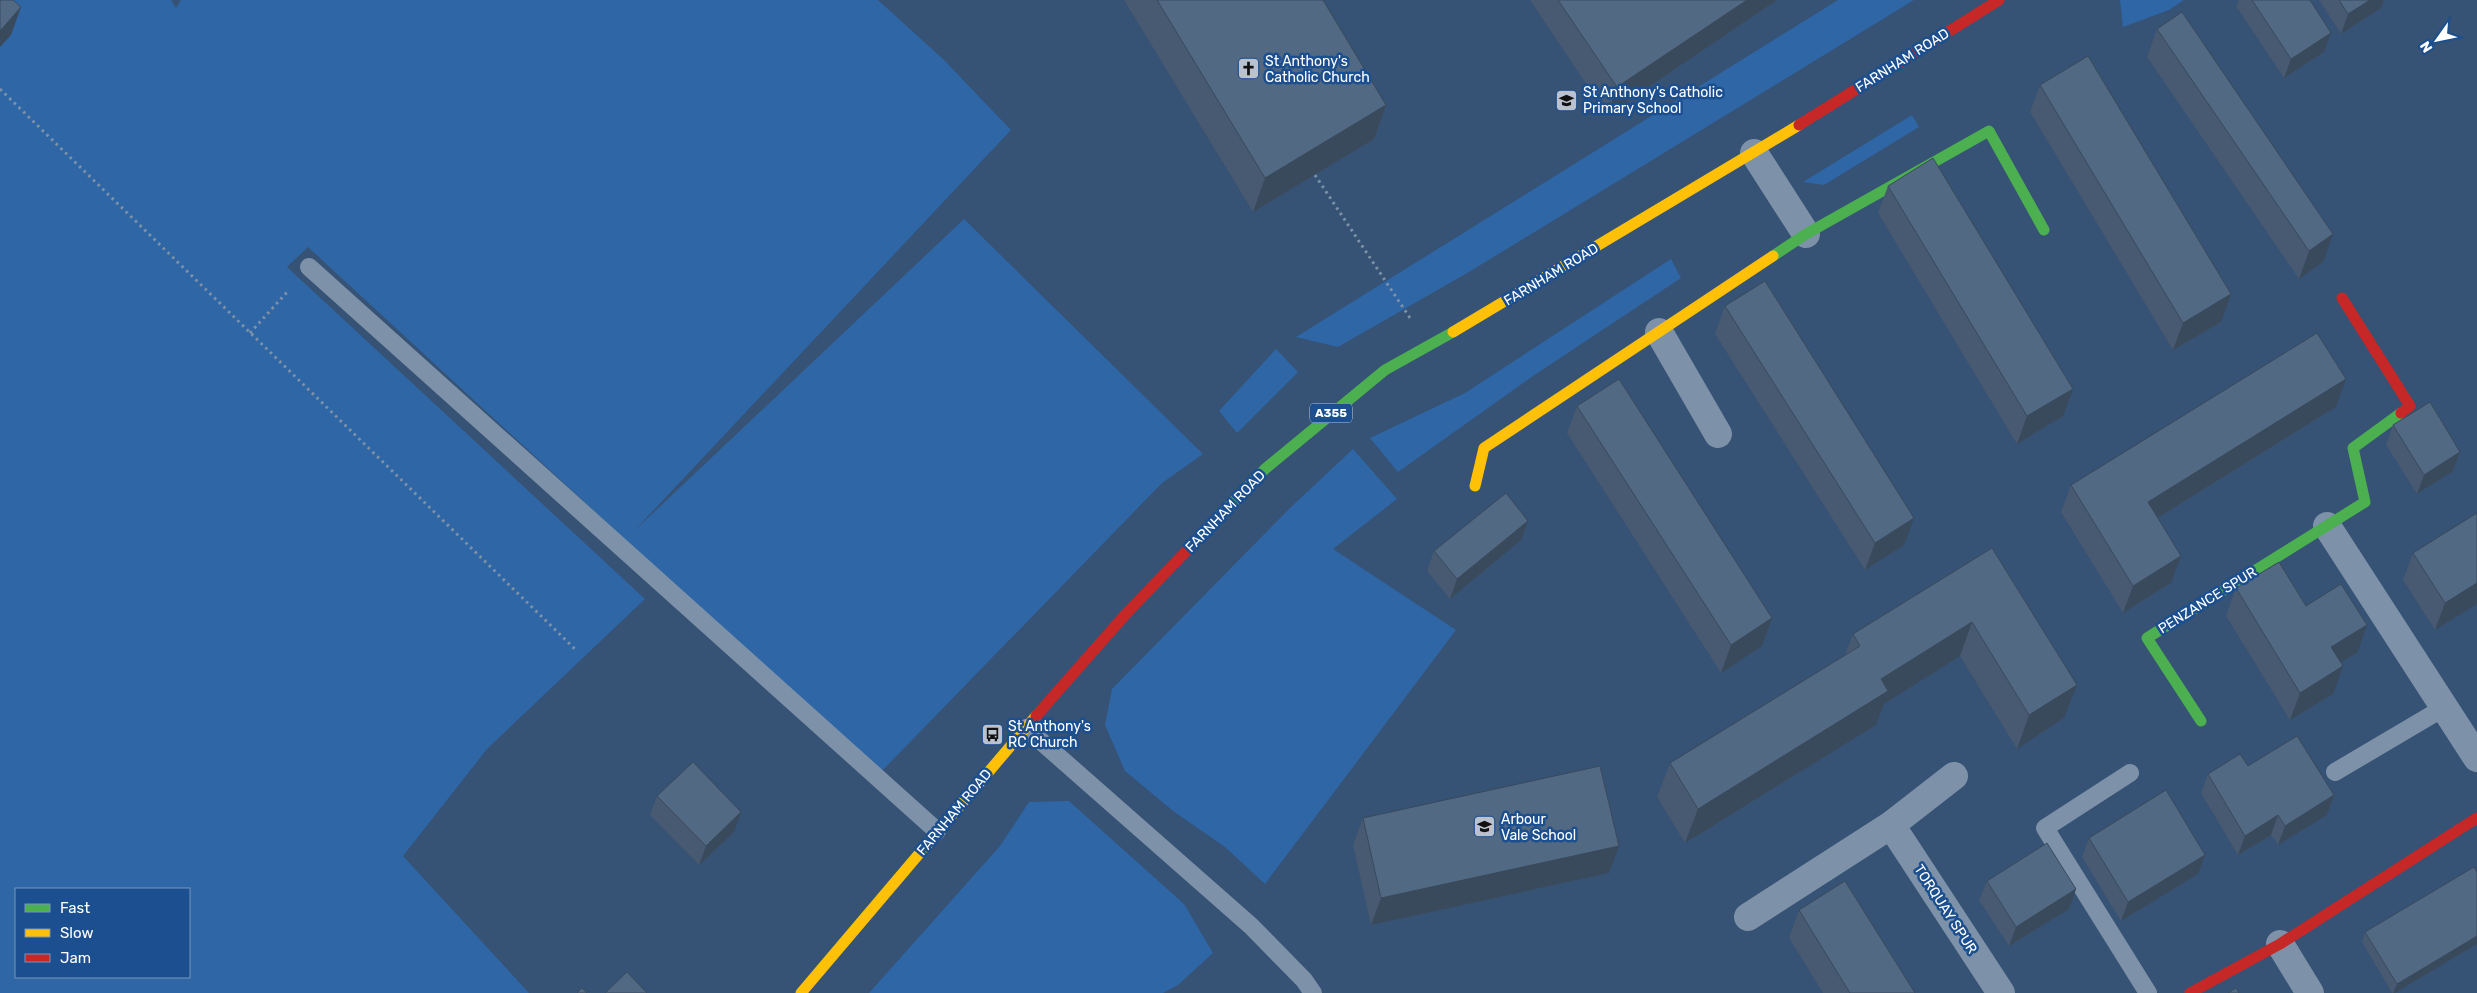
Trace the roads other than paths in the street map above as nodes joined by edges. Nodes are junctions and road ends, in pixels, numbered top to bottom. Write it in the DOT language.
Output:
graph roads {
  1 [pos="1999,0"];
  2 [pos="1754,152"];
  3 [pos="2044,230"];
  4 [pos="1806,234"];
  5 [pos="309,267"];
  6 [pos="2342,298"];
  7 [pos="1659,332"];
  8 [pos="1718,434"];
  9 [pos="1475,486"];
  10 [pos="2327,526"];
  11 [pos="2445,707"];
  12 [pos="2201,721"];
  13 [pos="1026,728"];
  14 [pos="2477,758"];
  15 [pos="2334,772"];
  16 [pos="2130,774"];
  17 [pos="1954,776"];
  18 [pos="2477,818"];
  19 [pos="1891,825"];
  20 [pos="937,831"];
  21 [pos="1748,917"];
  22 [pos="2280,944"];
  23 [pos="800,993"];
  24 [pos="1313,993"];
  25 [pos="2001,993"];
  26 [pos="2148,993"];
  27 [pos="2190,993"];
  28 [pos="2310,993"];
  1 -- 2 [label="street, FARNHAM ROAD / A355"];
  2 -- 4 [label="street"];
  2 -- 13 [label="street, FARNHAM ROAD / A355"];
  3 -- 4 [label="street"];
  4 -- 7 [label="street"];
  5 -- 20 [label="lane"];
  6 -- 10 [label="street, PENZANCE SPUR"];
  7 -- 8 [label="street"];
  7 -- 9 [label="street"];
  10 -- 11 [label="street"];
  10 -- 12 [label="street, PENZANCE SPUR"];
  11 -- 14 [label="street"];
  11 -- 15 [label="lane"];
  13 -- 20 [label="street, FARNHAM ROAD / A355"];
  13 -- 24 [label="lane"];
  16 -- 26 [label="lane"];
  17 -- 19 [label="street"];
  18 -- 22 [label="street"];
  19 -- 21 [label="street"];
  19 -- 25 [label="street, TORQUAY SPUR"];
  20 -- 23 [label="street, FARNHAM ROAD / A355"];
  22 -- 27 [label="street"];
  22 -- 28 [label="street"];
}
